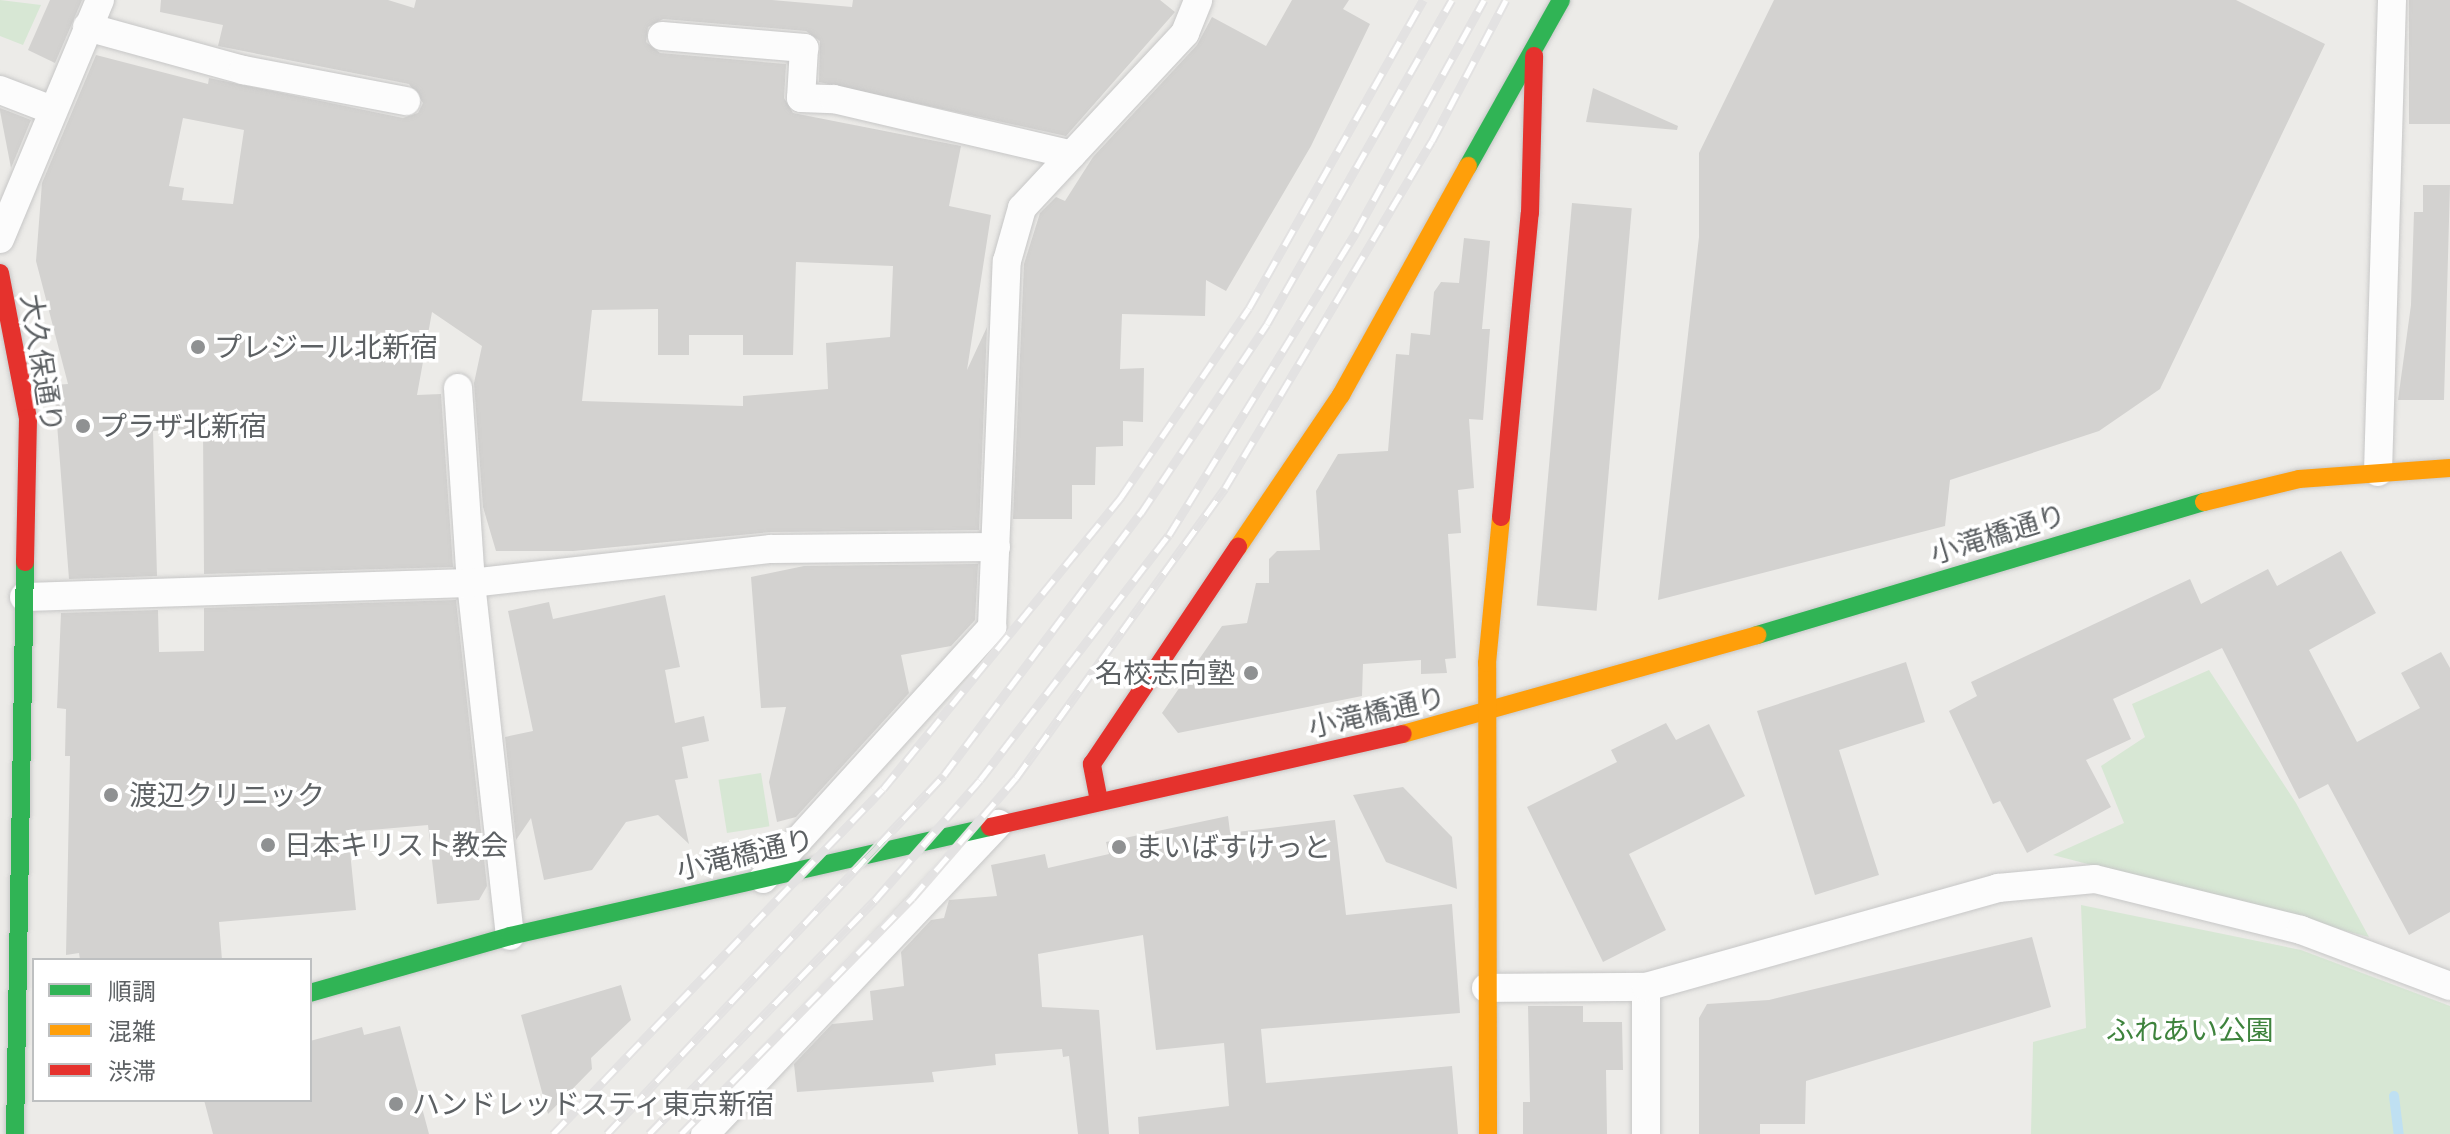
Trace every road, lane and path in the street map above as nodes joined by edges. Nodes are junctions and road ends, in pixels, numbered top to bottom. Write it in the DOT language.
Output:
graph roads {
  1 [pos="100,0"];
  2 [pos="1198,0"];
  3 [pos="1561,0"];
  4 [pos="2392,0"];
  5 [pos="87,27"];
  6 [pos="662,36"];
  7 [pos="1534,56"];
  8 [pos="0,90"];
  9 [pos="406,101"];
  10 [pos="52,110"];
  11 [pos="1072,155"];
  12 [pos="0,239"];
  13 [pos="0,273"];
  14 [pos="458,388"];
  15 [pos="2450,468"];
  16 [pos="2378,472"];
  17 [pos="996,547"];
  18 [pos="471,583"];
  19 [pos="24,597"];
  20 [pos="1487,715"];
  21 [pos="12,732"];
  22 [pos="1099,801"];
  23 [pos="999,823"];
  24 [pos="763,879"];
  25 [pos="510,936"];
  26 [pos="2450,986"];
  27 [pos="1646,987"];
  28 [pos="1486,988"];
  29 [pos="312,992"];
  30 [pos="32,1073"];
  31 [pos="7,1081"];
  32 [pos="15,1134"];
  33 [pos="705,1134"];
  34 [pos="1488,1134"];
  35 [pos="1646,1134"];
  1 -- 5 [label="street"];
  2 -- 11 [label="street"];
  3 -- 7 [label="street"];
  4 -- 16 [label="street"];
  5 -- 9 [label="street"];
  5 -- 10 [label="street"];
  6 -- 11 [label="street"];
  7 -- 20 [label="street"];
  7 -- 22 [label="street"];
  8 -- 10 [label="street"];
  10 -- 12 [label="street"];
  11 -- 17 [label="street"];
  13 -- 19 [label="street, 大久保通り"];
  14 -- 18 [label="street"];
  15 -- 16 [label="street, 小滝橋通り"];
  16 -- 20 [label="street, 小滝橋通り"];
  17 -- 18 [label="street"];
  17 -- 24 [label="street"];
  18 -- 19 [label="street"];
  18 -- 25 [label="street"];
  19 -- 21 [label="street, 大久保通り"];
  20 -- 22 [label="street, 小滝橋通り"];
  20 -- 28 [label="street"];
  21 -- 31 [label="street, 大久保通り"];
  22 -- 23 [label="street, 小滝橋通り"];
  23 -- 24 [label="street, 小滝橋通り"];
  23 -- 33 [label="street"];
  24 -- 25 [label="street, 小滝橋通り"];
  25 -- 29 [label="street, 小滝橋通り"];
  26 -- 27 [label="street"];
  27 -- 28 [label="street"];
  27 -- 35 [label="street"];
  28 -- 34 [label="street"];
  30 -- 31 [label="street"];
  31 -- 32 [label="street, 大久保通り"];
}
